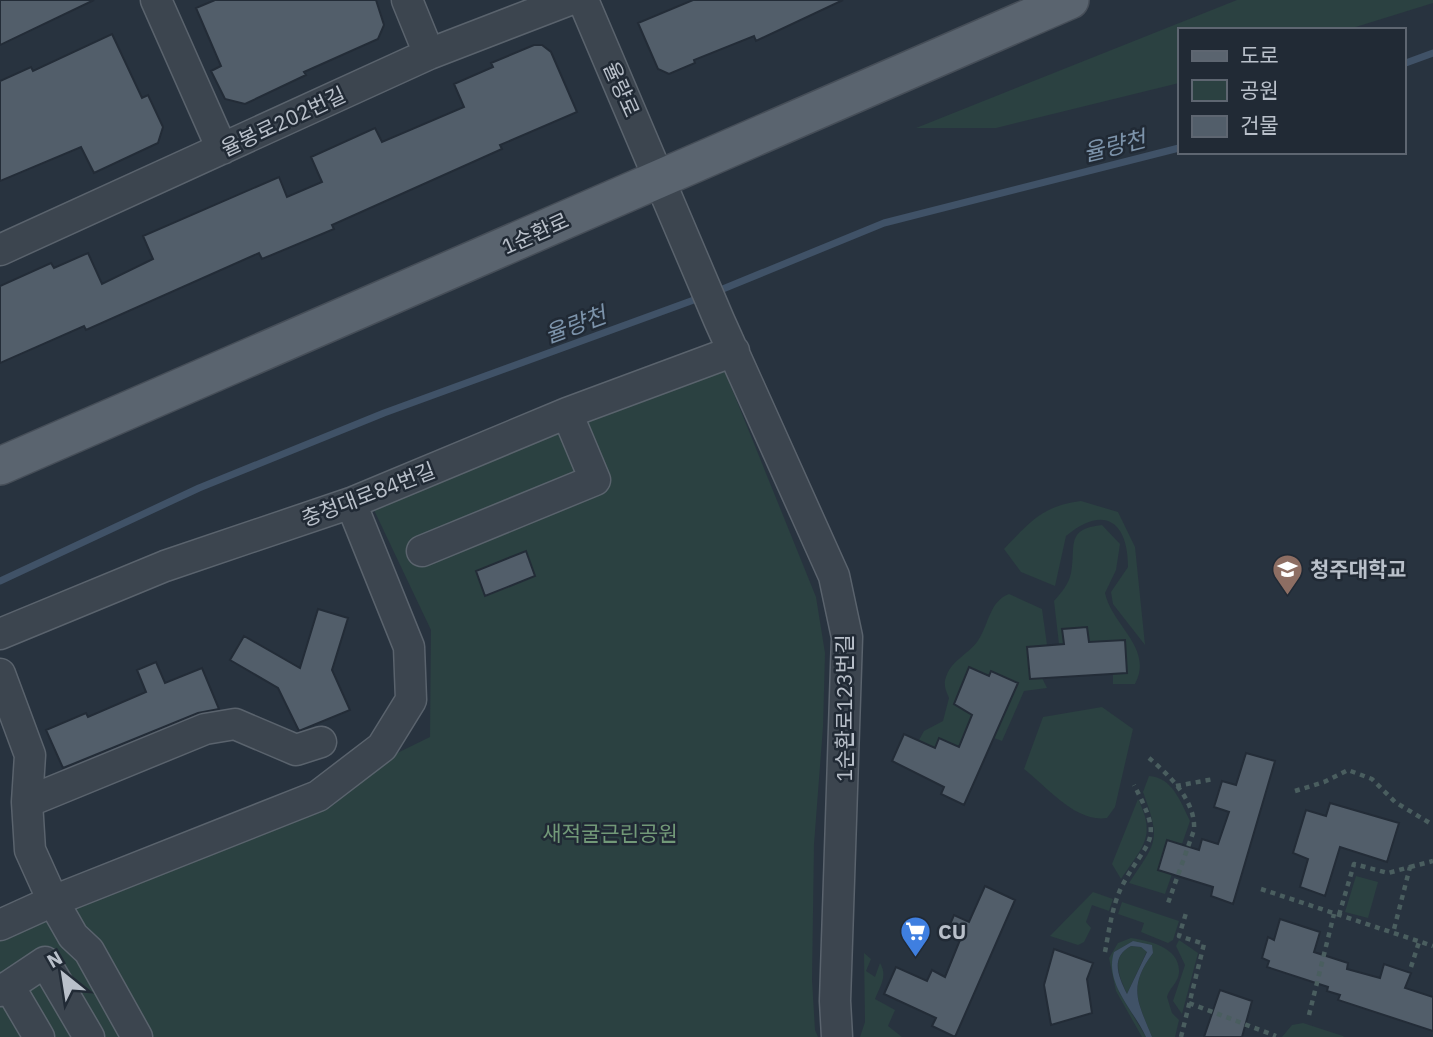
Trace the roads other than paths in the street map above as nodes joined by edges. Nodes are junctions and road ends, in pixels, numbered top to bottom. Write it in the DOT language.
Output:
graph roads {
  1 [pos="156,0"];
  2 [pos="407,0"];
  3 [pos="569,0"];
  4 [pos="583,0"];
  5 [pos="1070,0"];
  6 [pos="429,54"];
  7 [pos="222,149"];
  8 [pos="660,179"];
  9 [pos="677,222"];
  10 [pos="0,250"];
  11 [pos="734,351"];
  12 [pos="567,413"];
  13 [pos="0,466"];
  14 [pos="351,503"];
  15 [pos="422,551"];
  16 [pos="0,634"];
  17 [pos="0,674"];
  18 [pos="321,742"];
  19 [pos="27,802"];
  20 [pos="53,901"];
  21 [pos="0,925"];
  22 [pos="5,988"];
  23 [pos="135,1036"];
  24 [pos="39,1037"];
  25 [pos="89,1037"];
  26 [pos="837,1037"];
  1 -- 7 [label="street"];
  2 -- 6 [label="street"];
  3 -- 6 [label="street, 율봉로202번길"];
  4 -- 8 [label="street, 율량로"];
  5 -- 8 [label="main road, 1순환로"];
  6 -- 7 [label="street, 율봉로202번길"];
  7 -- 10 [label="street, 율봉로202번길"];
  8 -- 9 [label="street, 율량로"];
  8 -- 13 [label="main road, 1순환로"];
  9 -- 11 [label="street, 1순환로123번길"];
  11 -- 12 [label="street, 충청대로84번길"];
  11 -- 26 [label="street, 1순환로123번길"];
  12 -- 14 [label="street, 충청대로84번길"];
  12 -- 15 [label="street"];
  14 -- 16 [label="street, 충청대로84번길"];
  14 -- 20 [label="street"];
  17 -- 19 [label="street"];
  18 -- 19 [label="street"];
  19 -- 20 [label="street"];
  20 -- 21 [label="street"];
  20 -- 23 [label="street"];
  22 -- 24 [label="street"];
  22 -- 25 [label="street"];
}
